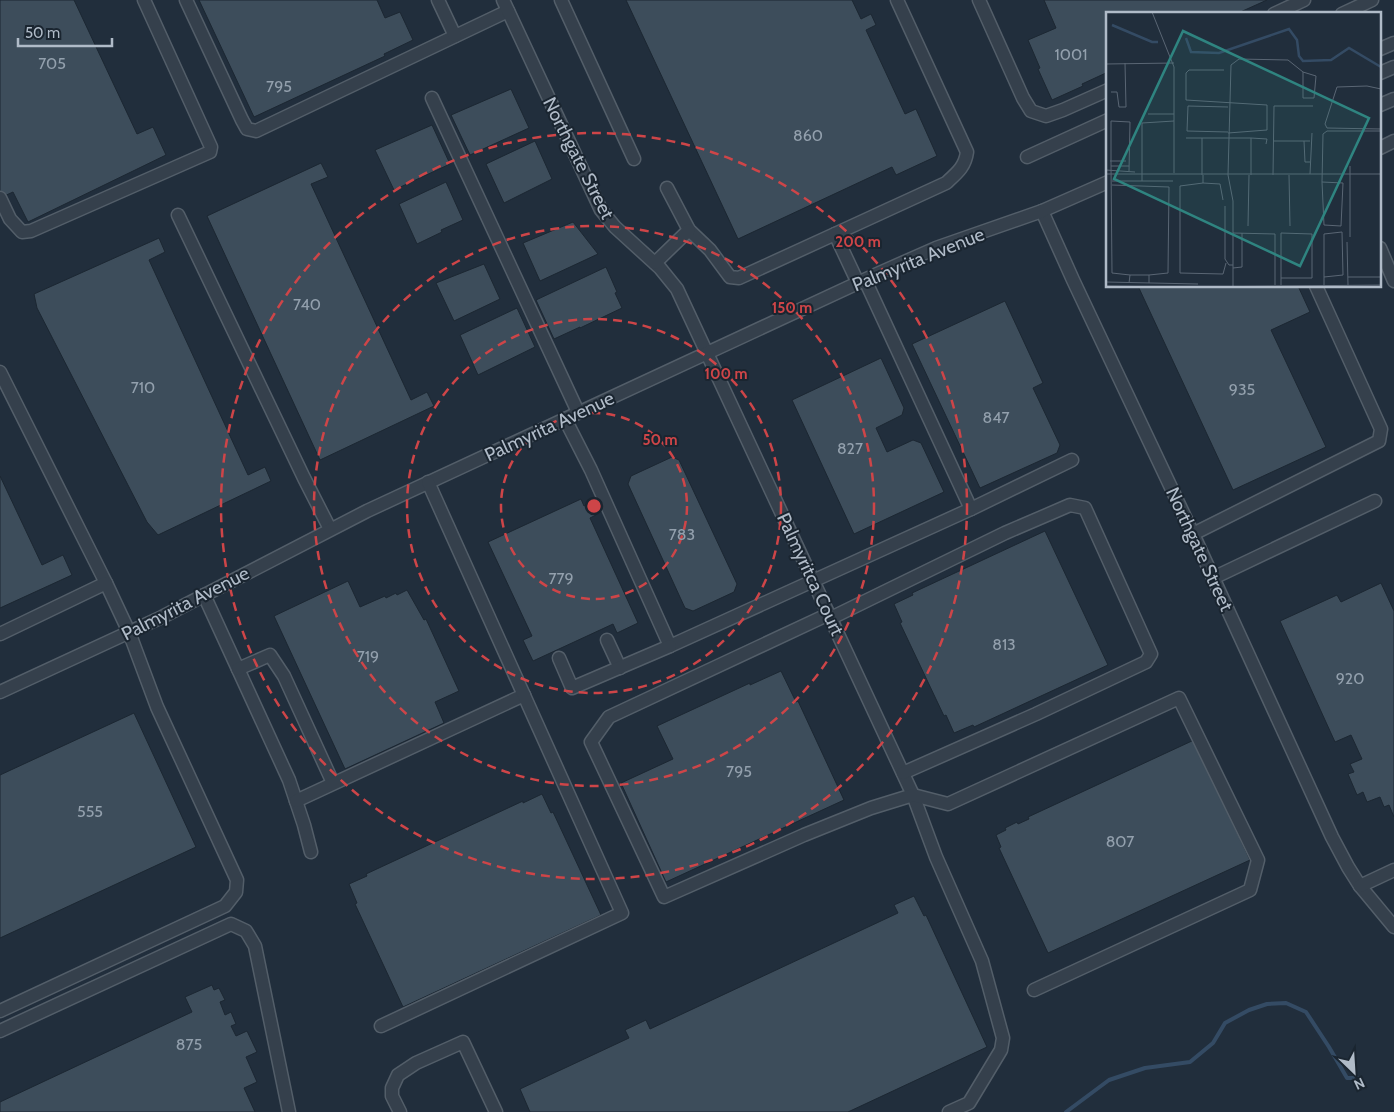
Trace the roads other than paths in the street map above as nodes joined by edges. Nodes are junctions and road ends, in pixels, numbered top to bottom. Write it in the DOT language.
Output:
graph roads {
  1 [pos="144,0"];
  2 [pos="186,0"];
  3 [pos="438,0"];
  4 [pos="561,0"];
  5 [pos="897,0"];
  6 [pos="979,0"];
  7 [pos="1304,0"];
  8 [pos="1372,0"];
  9 [pos="505,5"];
  10 [pos="1278,12"];
  11 [pos="1346,12"];
  12 [pos="455,36"];
  13 [pos="1394,43"];
  14 [pos="1382,48"];
  15 [pos="1394,67"];
  16 [pos="1382,72"];
  17 [pos="1106,91"];
  18 [pos="432,98"];
  19 [pos="1394,99"];
  20 [pos="1382,104"];
  21 [pos="1106,121"];
  22 [pos="1394,141"];
  23 [pos="1382,147"];
  24 [pos="1027,157"];
  25 [pos="634,158"];
  26 [pos="1106,183"];
  27 [pos="667,188"];
  28 [pos="0,198"];
  29 [pos="1042,211"];
  30 [pos="178,215"];
  31 [pos="689,230"];
  32 [pos="836,234"];
  33 [pos="1382,253"];
  34 [pos="655,264"];
  35 [pos="861,281"];
  36 [pos="1394,281"];
  37 [pos="1317,288"];
  38 [pos="708,352"];
  39 [pos="0,372"];
  40 [pos="578,412"];
  41 [pos="565,419"];
  42 [pos="1072,460"];
  43 [pos="428,482"];
  44 [pos="1375,501"];
  45 [pos="971,509"];
  46 [pos="330,529"];
  47 [pos="1193,534"];
  48 [pos="1213,578"];
  49 [pos="814,581"];
  50 [pos="106,583"];
  51 [pos="204,595"];
  52 [pos="830,616"];
  53 [pos="129,632"];
  54 [pos="0,634"];
  55 [pos="607,640"];
  56 [pos="670,646"];
  57 [pos="558,658"];
  58 [pos="620,668"];
  59 [pos="238,669"];
  60 [pos="0,692"];
  61 [pos="524,695"];
  62 [pos="903,773"];
  63 [pos="333,783"];
  64 [pos="913,795"];
  65 [pos="296,801"];
  66 [pos="311,852"];
  67 [pos="1394,870"];
  68 [pos="1360,886"];
  69 [pos="1394,926"];
  70 [pos="1034,990"];
  71 [pos="0,1011"];
  72 [pos="381,1026"];
  73 [pos="0,1031"];
  74 [pos="289,1112"];
  75 [pos="400,1112"];
  76 [pos="496,1112"];
  77 [pos="949,1112"];
  1 -- 28 [label="street"];
  2 -- 12 [label="street"];
  3 -- 12 [label="street"];
  4 -- 25 [label="street"];
  5 -- 32 [label="street"];
  6 -- 17 [label="street"];
  7 -- 10 [label="street"];
  8 -- 11 [label="street"];
  9 -- 12 [label="street"];
  9 -- 34 [label="street, Northgate Street"];
  13 -- 14 [label="street"];
  15 -- 16 [label="street"];
  18 -- 40 [label="street"];
  19 -- 20 [label="street"];
  21 -- 24 [label="street"];
  22 -- 23 [label="street"];
  26 -- 29 [label="street, Palmyrita Avenue"];
  27 -- 31 [label="street"];
  29 -- 35 [label="street, Palmyrita Avenue"];
  29 -- 47 [label="street, Northgate Street"];
  30 -- 46 [label="street"];
  31 -- 32 [label="street"];
  31 -- 34 [label="street"];
  32 -- 35 [label="street"];
  33 -- 36 [label="street"];
  34 -- 38 [label="street, Northgate Street"];
  35 -- 38 [label="street, Palmyrita Avenue"];
  35 -- 45 [label="street"];
  37 -- 47 [label="street"];
  38 -- 40 [label="street, Palmyrita Avenue"];
  38 -- 49 [label="street, Palmyritca Court"];
  39 -- 50 [label="street"];
  40 -- 41 [label="street, Palmyrita Avenue"];
  41 -- 43 [label="street, Palmyrita Avenue"];
  41 -- 56 [label="street"];
  42 -- 45 [label="street"];
  43 -- 46 [label="street, Palmyrita Avenue"];
  43 -- 61 [label="street"];
  44 -- 48 [label="street"];
  45 -- 49 [label="street"];
  46 -- 51 [label="street, Palmyrita Avenue"];
  47 -- 48 [label="street, Northgate Street"];
  48 -- 68 [label="street, Northgate Street"];
  49 -- 52 [label="street, Palmyritca Court"];
  49 -- 56 [label="street"];
  50 -- 53 [label="street"];
  50 -- 54 [label="street"];
  51 -- 53 [label="street, Palmyrita Avenue"];
  51 -- 59 [label="street"];
  52 -- 62 [label="street, Palmyritca Court"];
  52 -- 62 [label="street"];
  52 -- 64 [label="street"];
  53 -- 60 [label="street, Palmyrita Avenue"];
  53 -- 71 [label="street"];
  55 -- 58 [label="street"];
  56 -- 58 [label="street"];
  57 -- 58 [label="street"];
  59 -- 63 [label="street"];
  59 -- 65 [label="street"];
  61 -- 63 [label="street"];
  61 -- 72 [label="street"];
  62 -- 64 [label="street, Palmyritca Court"];
  63 -- 65 [label="street"];
  64 -- 70 [label="street"];
  64 -- 77 [label="street, Palmyritca Court"];
  65 -- 66 [label="street"];
  67 -- 68 [label="street"];
  68 -- 69 [label="street, Northgate Street"];
  73 -- 74 [label="street"];
  75 -- 76 [label="street"];
}
